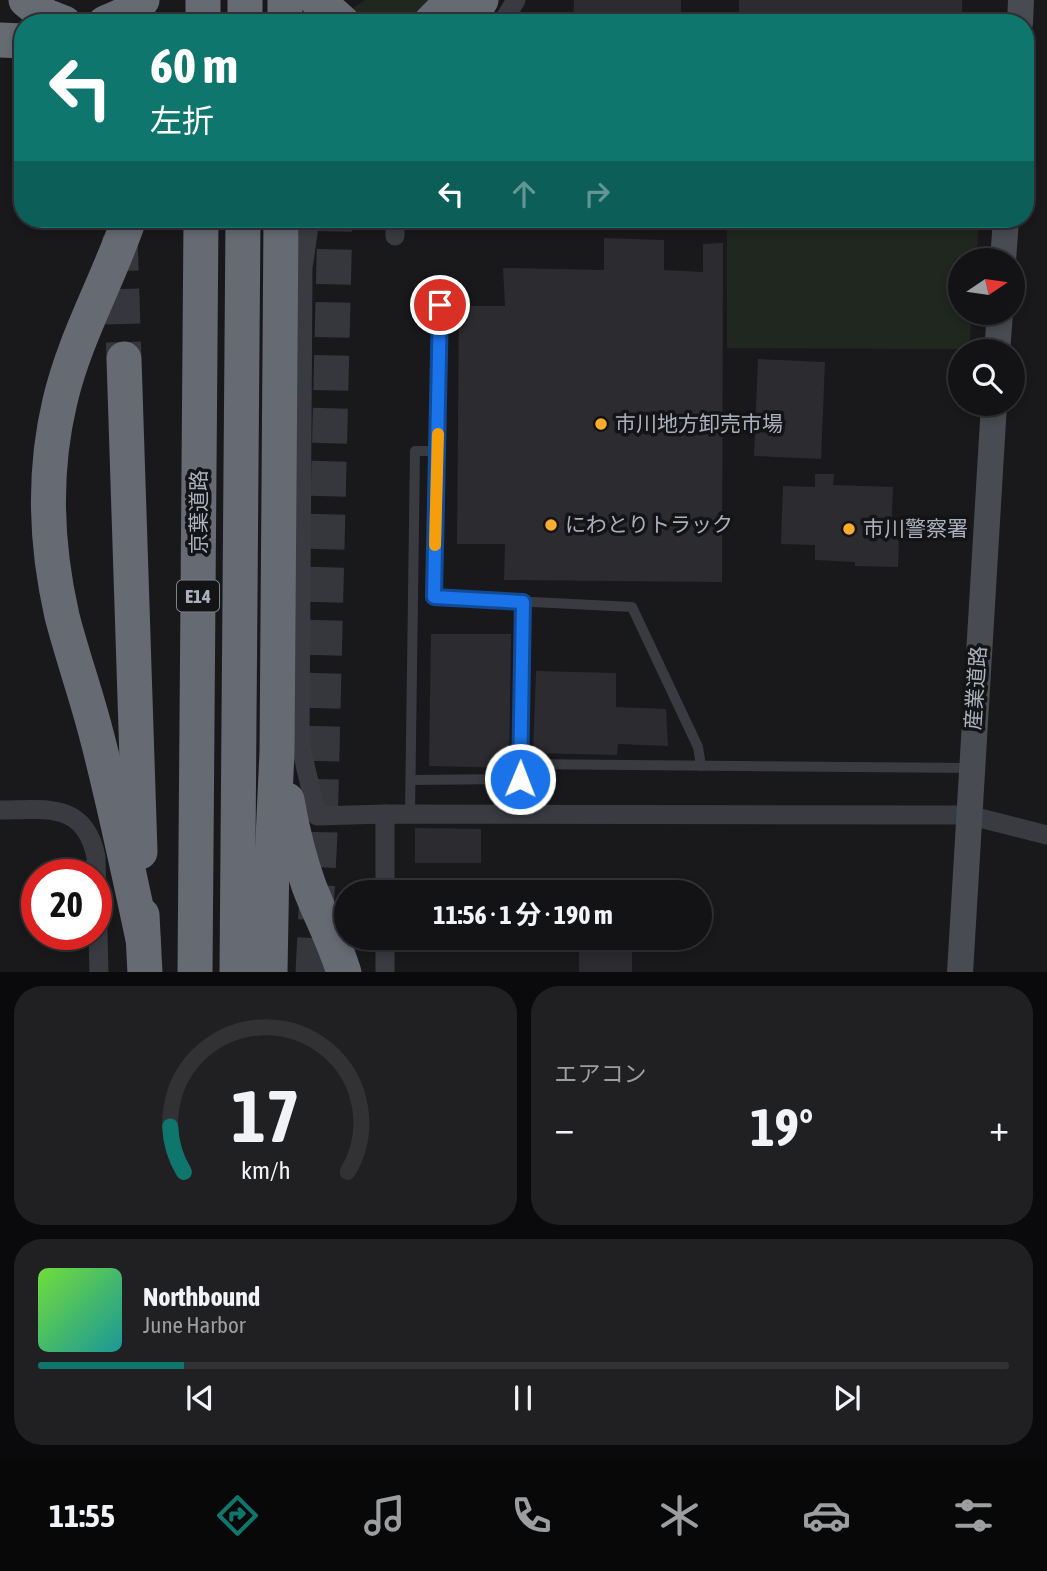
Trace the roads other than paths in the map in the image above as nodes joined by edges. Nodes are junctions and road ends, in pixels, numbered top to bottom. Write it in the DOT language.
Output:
graph roads {
  1 [pos="26,0"];
  2 [pos="142,0"];
  3 [pos="317,0"];
  4 [pos="453,0"];
  5 [pos="44,14"];
  6 [pos="127,14"];
  7 [pos="333,14"];
  8 [pos="438,14"];
  9 [pos="125,228"];
  10 [pos="201,228"];
  11 [pos="243,228"];
  12 [pos="281,228"];
  13 [pos="286,228"];
  14 [pos="309,228"];
  15 [pos="1005,228"];
  16 [pos="1004,248"];
  17 [pos="281,270"];
  18 [pos="441,281"];
  19 [pos="124,359"];
  20 [pos="993,416"];
  21 [pos="437,451"];
  22 [pos="523,602"];
  23 [pos="277,752"];
  24 [pos="520,764"];
  25 [pos="701,766"];
  26 [pos="971,768"];
  27 [pos="411,780"];
  28 [pos="0,810"];
  29 [pos="386,814"];
  30 [pos="410,814"];
  31 [pos="968,815"];
  32 [pos="1047,835"];
  33 [pos="385,880"];
  34 [pos="385,950"];
  35 [pos="144,956"];
  36 [pos="99,972"];
  37 [pos="195,972"];
  38 [pos="237,972"];
  39 [pos="270,972"];
  40 [pos="344,972"];
  41 [pos="385,972"];
  42 [pos="960,972"];
  1 -- 5 [label="highway"];
  2 -- 6 [label="highway"];
  3 -- 7 [label="highway"];
  4 -- 8 [label="highway"];
  9 -- 35 [label="highway"];
  10 -- 37 [label="highway, 京葉道路 / E14"];
  11 -- 38 [label="highway, 京葉道路 / E14"];
  12 -- 17 [label="highway"];
  13 -- 17 [label="highway"];
  14 -- 29 [label="street"];
  15 -- 16 [label="main road"];
  17 -- 23 [label="highway"];
  18 -- 21 [label="lane"];
  19 -- 35 [label="highway"];
  20 -- 26 [label="main road, 産業道路"];
  21 -- 22 [label="lane"];
  21 -- 27 [label="lane"];
  22 -- 24 [label="lane"];
  22 -- 25 [label="lane"];
  23 -- 39 [label="highway"];
  23 -- 40 [label="highway"];
  24 -- 25 [label="lane"];
  24 -- 27 [label="lane"];
  25 -- 26 [label="lane"];
  26 -- 31 [label="main road, 産業道路"];
  27 -- 30 [label="lane"];
  28 -- 36 [label="street"];
  29 -- 30 [label="street"];
  29 -- 33 [label="street"];
  30 -- 31 [label="street"];
  31 -- 32 [label="street"];
  31 -- 42 [label="main road, 産業道路"];
  34 -- 41 [label="street"];
}
